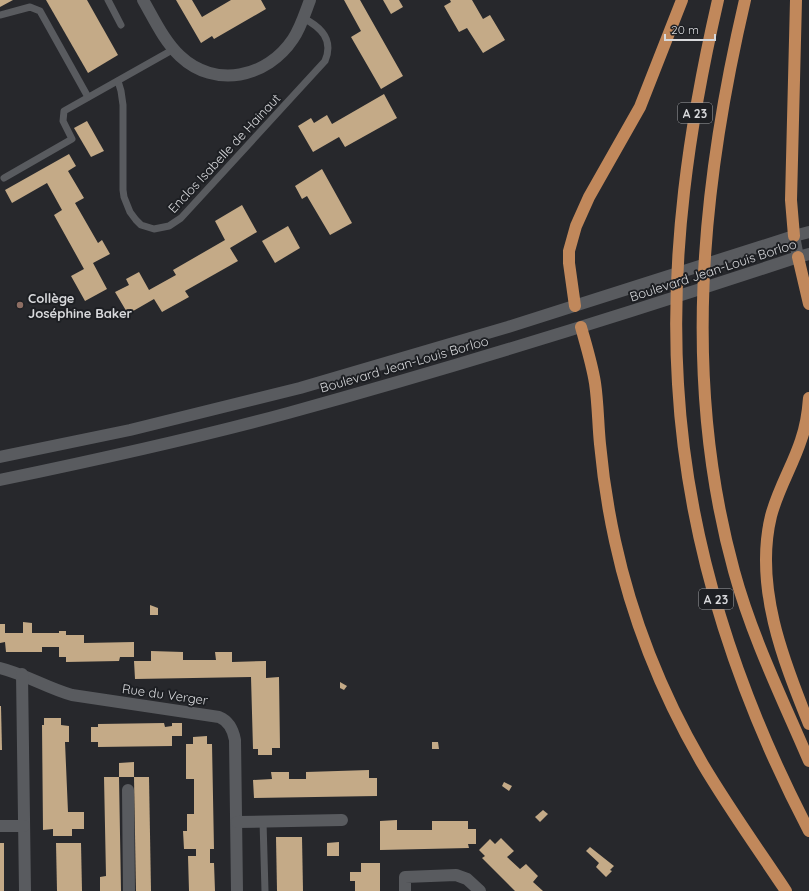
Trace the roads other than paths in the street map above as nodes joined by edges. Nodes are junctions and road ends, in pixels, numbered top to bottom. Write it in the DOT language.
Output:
graph roads {
  1 [pos="108,0"];
  2 [pos="143,0"];
  3 [pos="310,0"];
  4 [pos="682,0"];
  5 [pos="718,0"];
  6 [pos="745,0"];
  7 [pos="796,0"];
  8 [pos="0,15"];
  9 [pos="303,18"];
  10 [pos="121,25"];
  11 [pos="174,49"];
  12 [pos="118,81"];
  13 [pos="88,97"];
  14 [pos="4,178"];
  15 [pos="809,232"];
  16 [pos="794,236"];
  17 [pos="803,256"];
  18 [pos="809,304"];
  19 [pos="575,306"];
  20 [pos="580,327"];
  21 [pos="809,398"];
  22 [pos="0,457"];
  23 [pos="0,480"];
  24 [pos="0,668"];
  25 [pos="22,674"];
  26 [pos="809,724"];
  27 [pos="809,761"];
  28 [pos="128,790"];
  29 [pos="342,820"];
  30 [pos="263,821"];
  31 [pos="237,822"];
  32 [pos="0,826"];
  33 [pos="24,826"];
  34 [pos="809,831"];
  35 [pos="25,891"];
  36 [pos="129,891"];
  37 [pos="237,891"];
  38 [pos="265,891"];
  39 [pos="405,891"];
  40 [pos="480,891"];
  41 [pos="786,891"];
  1 -- 10 [label="lane"];
  2 -- 11 [label="main road"];
  3 -- 9 [label="main road"];
  4 -- 19 [label="highway"];
  5 -- 34 [label="highway, A 23"];
  6 -- 27 [label="highway, A 23"];
  7 -- 16 [label="highway"];
  8 -- 13 [label="lane"];
  9 -- 11 [label="main road"];
  9 -- 12 [label="lane, Enclos Isabelle de Hainaut"];
  11 -- 12 [label="lane"];
  12 -- 13 [label="lane"];
  13 -- 14 [label="lane"];
  15 -- 16 [label="main road, Boulevard Jean-Louis Borloo"];
  16 -- 17 [label="main road"];
  16 -- 19 [label="main road, Boulevard Jean-Louis Borloo"];
  17 -- 18 [label="highway"];
  17 -- 20 [label="main road, Boulevard Jean-Louis Borloo"];
  19 -- 20 [label="main road"];
  19 -- 22 [label="main road, Boulevard Jean-Louis Borloo"];
  20 -- 23 [label="main road, Boulevard Jean-Louis Borloo"];
  20 -- 41 [label="highway"];
  21 -- 26 [label="highway"];
  24 -- 25 [label="main road, Rue du Verger"];
  25 -- 31 [label="main road, Rue du Verger"];
  25 -- 33 [label="main road"];
  28 -- 36 [label="main road"];
  29 -- 30 [label="main road"];
  30 -- 31 [label="main road"];
  30 -- 38 [label="lane"];
  31 -- 37 [label="main road, Rue du Verger"];
  32 -- 33 [label="main road"];
  33 -- 35 [label="main road"];
  39 -- 40 [label="main road"];
}
